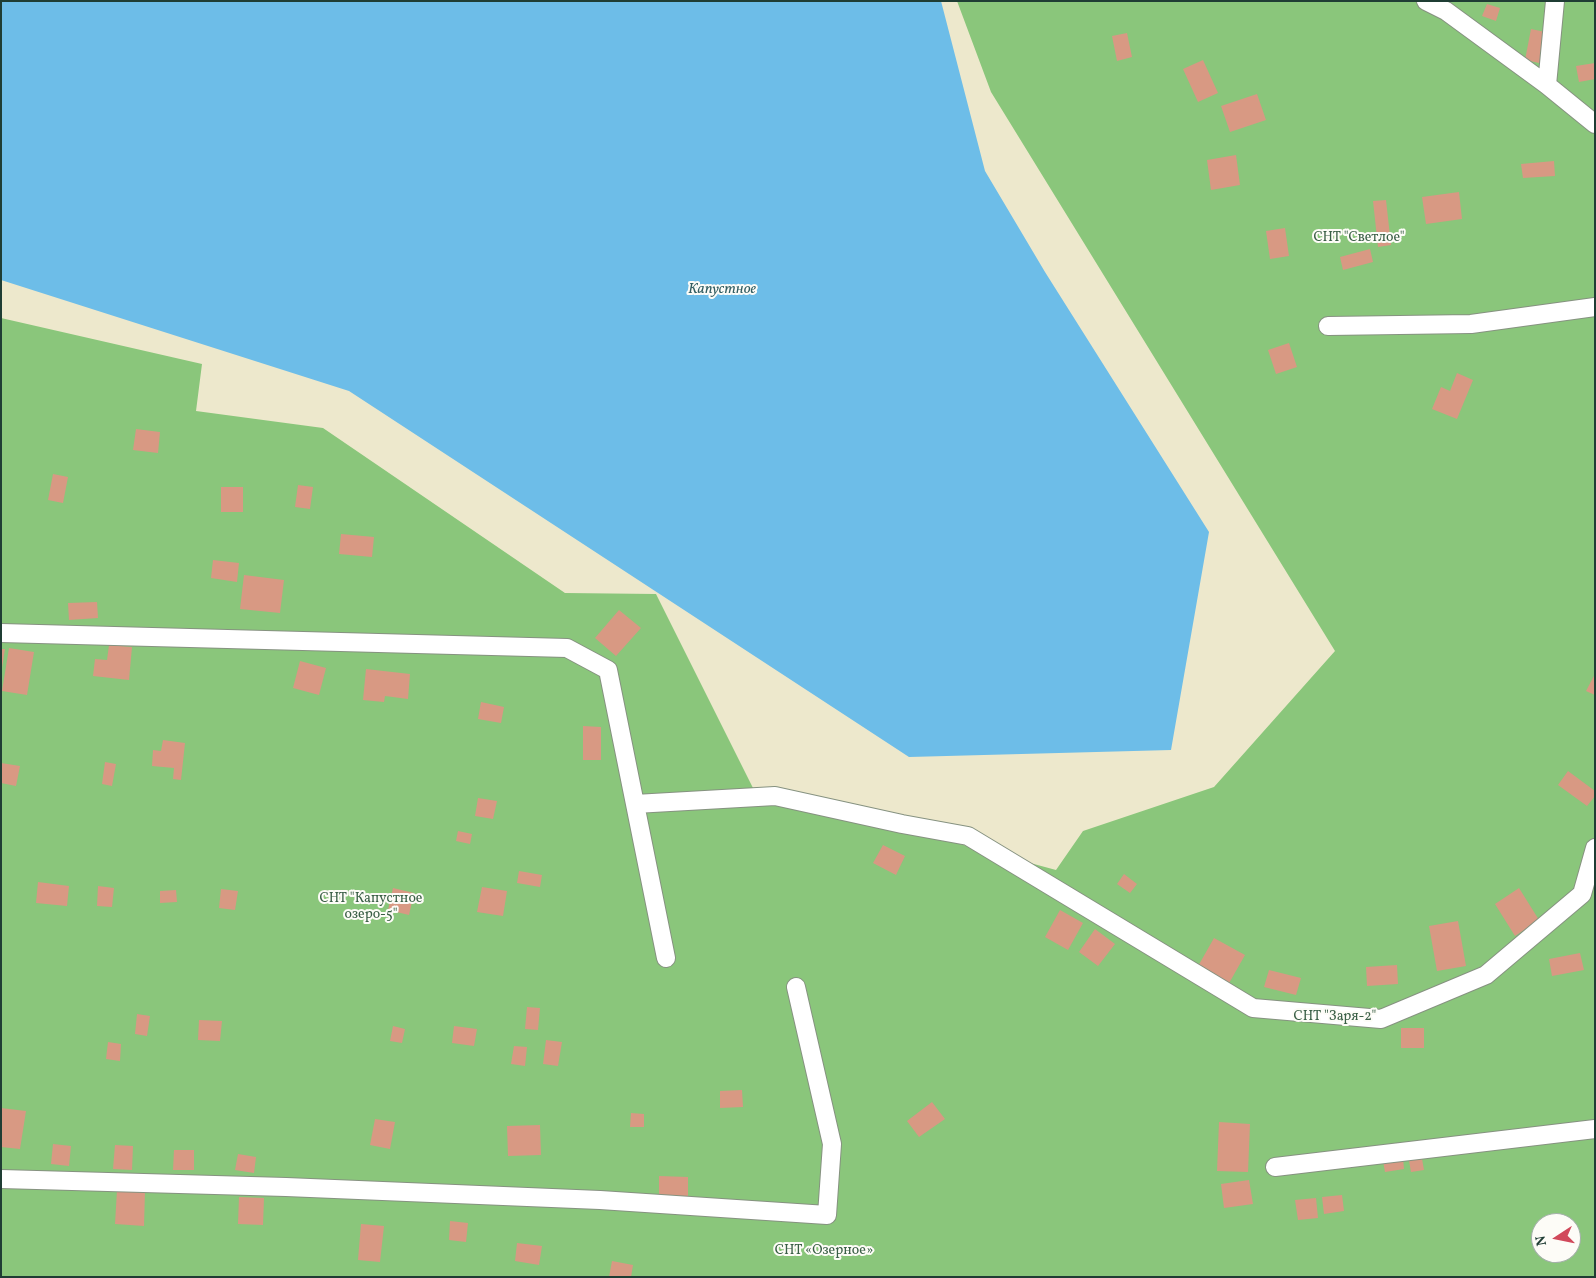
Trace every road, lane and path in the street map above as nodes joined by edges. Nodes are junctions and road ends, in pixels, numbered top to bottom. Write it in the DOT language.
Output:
graph roads {
  1 [pos="1426,1"];
  2 [pos="1555,1"];
  3 [pos="1546,85"];
  4 [pos="1595,124"];
  5 [pos="1595,307"];
  6 [pos="1328,326"];
  7 [pos="1,633"];
  8 [pos="635,804"];
  9 [pos="1595,848"];
  10 [pos="666,958"];
  11 [pos="796,987"];
  12 [pos="1595,1128"];
  13 [pos="1275,1167"];
  14 [pos="1,1179"];
  1 -- 3 [label="lane"];
  2 -- 3 [label="lane"];
  3 -- 4 [label="lane"];
  5 -- 6 [label="lane"];
  7 -- 8 [label="lane"];
  8 -- 9 [label="lane"];
  8 -- 10 [label="lane"];
  11 -- 14 [label="lane"];
  12 -- 13 [label="lane"];
}
